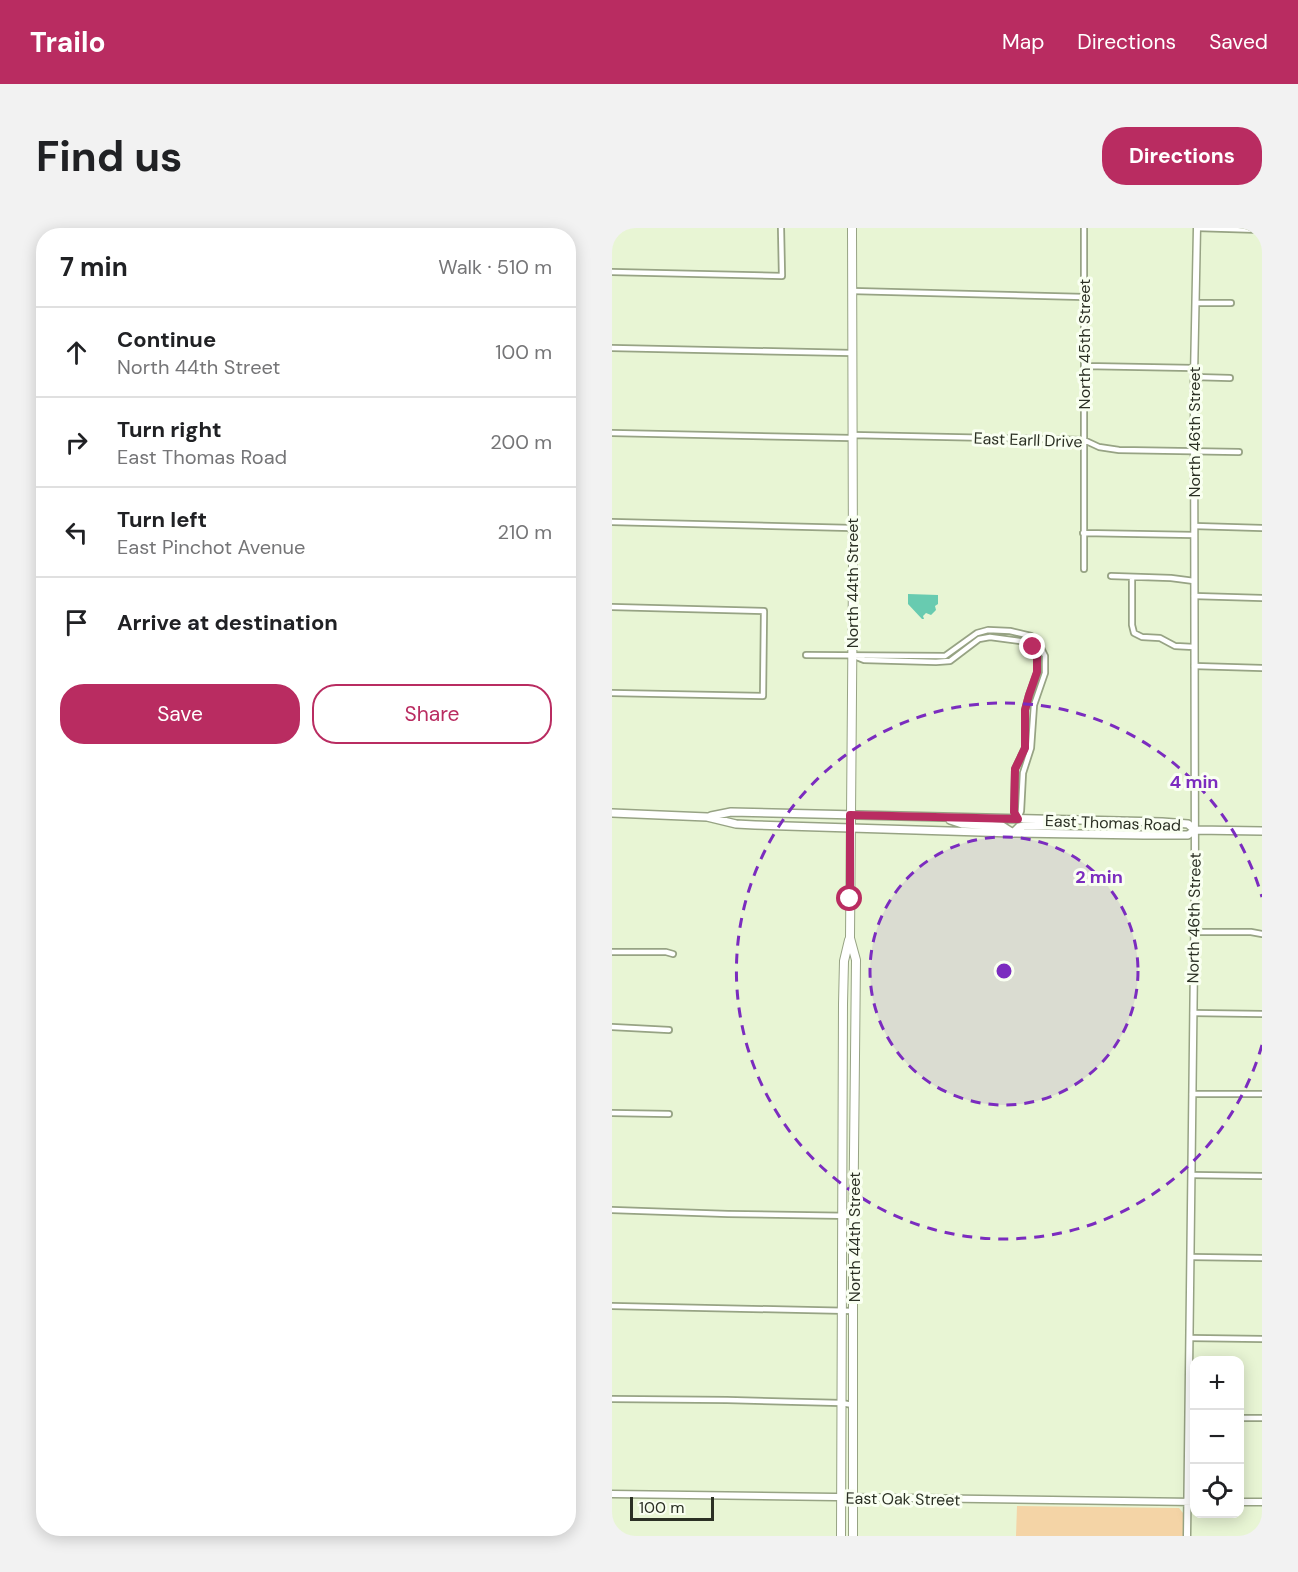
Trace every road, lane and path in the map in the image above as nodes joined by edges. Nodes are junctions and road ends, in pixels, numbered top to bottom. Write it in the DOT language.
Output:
graph roads {
  1 [pos="781,228"];
  2 [pos="852,228"];
  3 [pos="1084,228"];
  4 [pos="1197,228"];
  5 [pos="1262,230"];
  6 [pos="612,272"];
  7 [pos="852,291"];
  8 [pos="1084,297"];
  9 [pos="1197,303"];
  10 [pos="1232,303"];
  11 [pos="612,348"];
  12 [pos="852,354"];
  13 [pos="1084,366"];
  14 [pos="1194,368"];
  15 [pos="1194,377"];
  16 [pos="1230,378"];
  17 [pos="612,433"];
  18 [pos="852,437"];
  19 [pos="1084,440"];
  20 [pos="1194,452"];
  21 [pos="1239,452"];
  22 [pos="612,522"];
  23 [pos="1194,526"];
  24 [pos="852,528"];
  25 [pos="1262,528"];
  26 [pos="1083,533"];
  27 [pos="1194,535"];
  28 [pos="1083,569"];
  29 [pos="1111,576"];
  30 [pos="1132,577"];
  31 [pos="1194,581"];
  32 [pos="1194,596"];
  33 [pos="1262,597"];
  34 [pos="612,607"];
  35 [pos="1194,647"];
  36 [pos="806,654"];
  37 [pos="852,655"];
  38 [pos="1194,666"];
  39 [pos="1262,668"];
  40 [pos="612,693"];
  41 [pos="612,813"];
  42 [pos="850,815"];
  43 [pos="707,817"];
  44 [pos="942,817"];
  45 [pos="1018,819"];
  46 [pos="1081,821"];
  47 [pos="850,827"];
  48 [pos="1195,830"];
  49 [pos="1262,831"];
  50 [pos="1013,833"];
  51 [pos="1195,932"];
  52 [pos="1262,934"];
  53 [pos="850,938"];
  54 [pos="612,952"];
  55 [pos="673,954"];
  56 [pos="1193,1013"];
  57 [pos="1262,1014"];
  58 [pos="612,1027"];
  59 [pos="669,1030"];
  60 [pos="1192,1094"];
  61 [pos="1262,1094"];
  62 [pos="612,1113"];
  63 [pos="669,1114"];
  64 [pos="842,1159"];
  65 [pos="854,1160"];
  66 [pos="1192,1175"];
  67 [pos="1262,1176"];
  68 [pos="612,1210"];
  69 [pos="842,1215"];
  70 [pos="854,1216"];
  71 [pos="1191,1257"];
  72 [pos="1262,1258"];
  73 [pos="612,1306"];
  74 [pos="841,1311"];
  75 [pos="853,1311"];
  76 [pos="1190,1338"];
  77 [pos="1262,1339"];
  78 [pos="612,1399"];
  79 [pos="841,1403"];
  80 [pos="853,1405"];
  81 [pos="1192,1410"];
  82 [pos="1244,1418"];
  83 [pos="1262,1418"];
  84 [pos="612,1494"];
  85 [pos="842,1498"];
  86 [pos="854,1498"];
  87 [pos="1190,1502"];
  88 [pos="1244,1503"];
  89 [pos="1262,1503"];
  90 [pos="1190,1510"];
  91 [pos="841,1536"];
  92 [pos="853,1536"];
  93 [pos="1187,1536"];
  1 -- 6 [label="street"];
  2 -- 7 [label="main road, North 44th Street"];
  3 -- 8 [label="street, North 45th Street"];
  4 -- 5 [label="street"];
  4 -- 9 [label="street, North 46th Street"];
  7 -- 8 [label="street"];
  7 -- 12 [label="main road, North 44th Street"];
  8 -- 13 [label="street, North 45th Street"];
  9 -- 10 [label="street"];
  9 -- 14 [label="street, North 46th Street"];
  11 -- 12 [label="street"];
  12 -- 18 [label="main road, North 44th Street"];
  13 -- 14 [label="street"];
  13 -- 19 [label="street, North 45th Street"];
  14 -- 15 [label="street, North 46th Street"];
  15 -- 16 [label="street"];
  15 -- 20 [label="street, North 46th Street"];
  17 -- 18 [label="street, East Earll Drive"];
  18 -- 19 [label="street, East Earll Drive"];
  18 -- 24 [label="main road, North 44th Street"];
  19 -- 20 [label="street, East Earll Drive"];
  19 -- 26 [label="street, North 45th Street"];
  20 -- 21 [label="street, East Earll Drive"];
  20 -- 23 [label="street, North 46th Street"];
  22 -- 24 [label="street"];
  23 -- 25 [label="street"];
  23 -- 27 [label="street, North 46th Street"];
  24 -- 37 [label="main road, North 44th Street"];
  26 -- 27 [label="street"];
  26 -- 28 [label="street, North 45th Street"];
  27 -- 31 [label="street, North 46th Street"];
  29 -- 30 [label="street"];
  30 -- 31 [label="street"];
  30 -- 35 [label="street"];
  31 -- 32 [label="street, North 46th Street"];
  32 -- 33 [label="street"];
  32 -- 35 [label="street, North 46th Street"];
  34 -- 40 [label="street"];
  35 -- 38 [label="street, North 46th Street"];
  36 -- 37 [label="street"];
  37 -- 42 [label="main road, North 44th Street"];
  37 -- 45 [label="street"];
  37 -- 45 [label="street"];
  38 -- 39 [label="street"];
  38 -- 48 [label="street, North 46th Street"];
  41 -- 43 [label="main road, East Thomas Road"];
  42 -- 43 [label="main road, East Thomas Road"];
  42 -- 44 [label="main road, East Thomas Road"];
  42 -- 47 [label="main road, North 44th Street"];
  43 -- 47 [label="main road, East Thomas Road"];
  44 -- 45 [label="main road, East Thomas Road"];
  44 -- 50 [label="main road"];
  45 -- 46 [label="main road, East Thomas Road"];
  46 -- 48 [label="main road, East Thomas Road"];
  46 -- 50 [label="main road"];
  47 -- 50 [label="main road, East Thomas Road"];
  47 -- 53 [label="main road, North 44th Street"];
  48 -- 49 [label="main road, East Thomas Road"];
  48 -- 50 [label="main road, East Thomas Road"];
  48 -- 51 [label="street, North 46th Street"];
  51 -- 52 [label="street"];
  51 -- 56 [label="street, North 46th Street"];
  53 -- 64 [label="main road, North 44th Street"];
  53 -- 65 [label="main road, North 44th Street"];
  54 -- 55 [label="street"];
  56 -- 57 [label="street"];
  56 -- 60 [label="street, North 46th Street"];
  58 -- 59 [label="street"];
  60 -- 61 [label="street"];
  60 -- 66 [label="street, North 46th Street"];
  62 -- 63 [label="street"];
  64 -- 65 [label="street"];
  64 -- 69 [label="main road, North 44th Street"];
  65 -- 70 [label="main road, North 44th Street"];
  66 -- 67 [label="street"];
  66 -- 71 [label="street, North 46th Street"];
  68 -- 69 [label="street"];
  69 -- 70 [label="street"];
  69 -- 74 [label="main road, North 44th Street"];
  70 -- 75 [label="main road, North 44th Street"];
  71 -- 72 [label="street"];
  71 -- 76 [label="street, North 46th Street"];
  73 -- 74 [label="street"];
  74 -- 75 [label="street"];
  74 -- 79 [label="main road, North 44th Street"];
  75 -- 80 [label="main road, North 44th Street"];
  76 -- 77 [label="street"];
  76 -- 81 [label="street, North 46th Street"];
  78 -- 79 [label="street"];
  79 -- 80 [label="street"];
  79 -- 85 [label="main road, North 44th Street"];
  80 -- 86 [label="main road, North 44th Street"];
  82 -- 83 [label="street"];
  84 -- 85 [label="street, East Oak Street"];
  85 -- 86 [label="street, East Oak Street"];
  85 -- 91 [label="main road, North 44th Street"];
  86 -- 87 [label="street, East Oak Street"];
  86 -- 92 [label="main road, North 44th Street"];
  88 -- 89 [label="street"];
  90 -- 93 [label="street, North 46th Street"];
}
